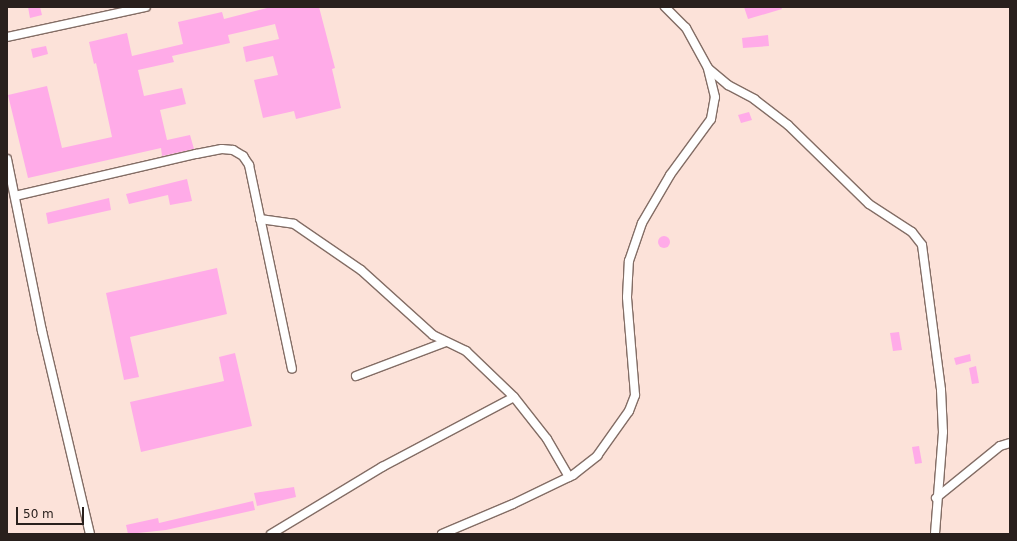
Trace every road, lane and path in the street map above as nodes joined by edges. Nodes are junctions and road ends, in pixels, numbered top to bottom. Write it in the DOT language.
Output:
graph roads {
  1 [pos="146,7"];
  2 [pos="665,7"];
  3 [pos="118,10"];
  4 [pos="7,37"];
  5 [pos="708,68"];
  6 [pos="7,159"];
  7 [pos="15,196"];
  8 [pos="260,219"];
  9 [pos="446,342"];
  10 [pos="292,369"];
  11 [pos="356,376"];
  12 [pos="514,397"];
  13 [pos="1010,443"];
  14 [pos="569,477"];
  15 [pos="936,498"];
  16 [pos="90,534"];
  17 [pos="272,534"];
  18 [pos="442,534"];
  19 [pos="935,534"];
  1 -- 3 [label="street"];
  2 -- 5 [label="street"];
  3 -- 4 [label="street"];
  5 -- 14 [label="street"];
  5 -- 15 [label="street"];
  6 -- 7 [label="street"];
  7 -- 8 [label="street"];
  7 -- 16 [label="street"];
  8 -- 9 [label="street"];
  8 -- 10 [label="street"];
  9 -- 11 [label="street"];
  9 -- 12 [label="street"];
  12 -- 14 [label="street"];
  12 -- 17 [label="street"];
  13 -- 15 [label="street"];
  14 -- 18 [label="street"];
  15 -- 19 [label="street"];
}
